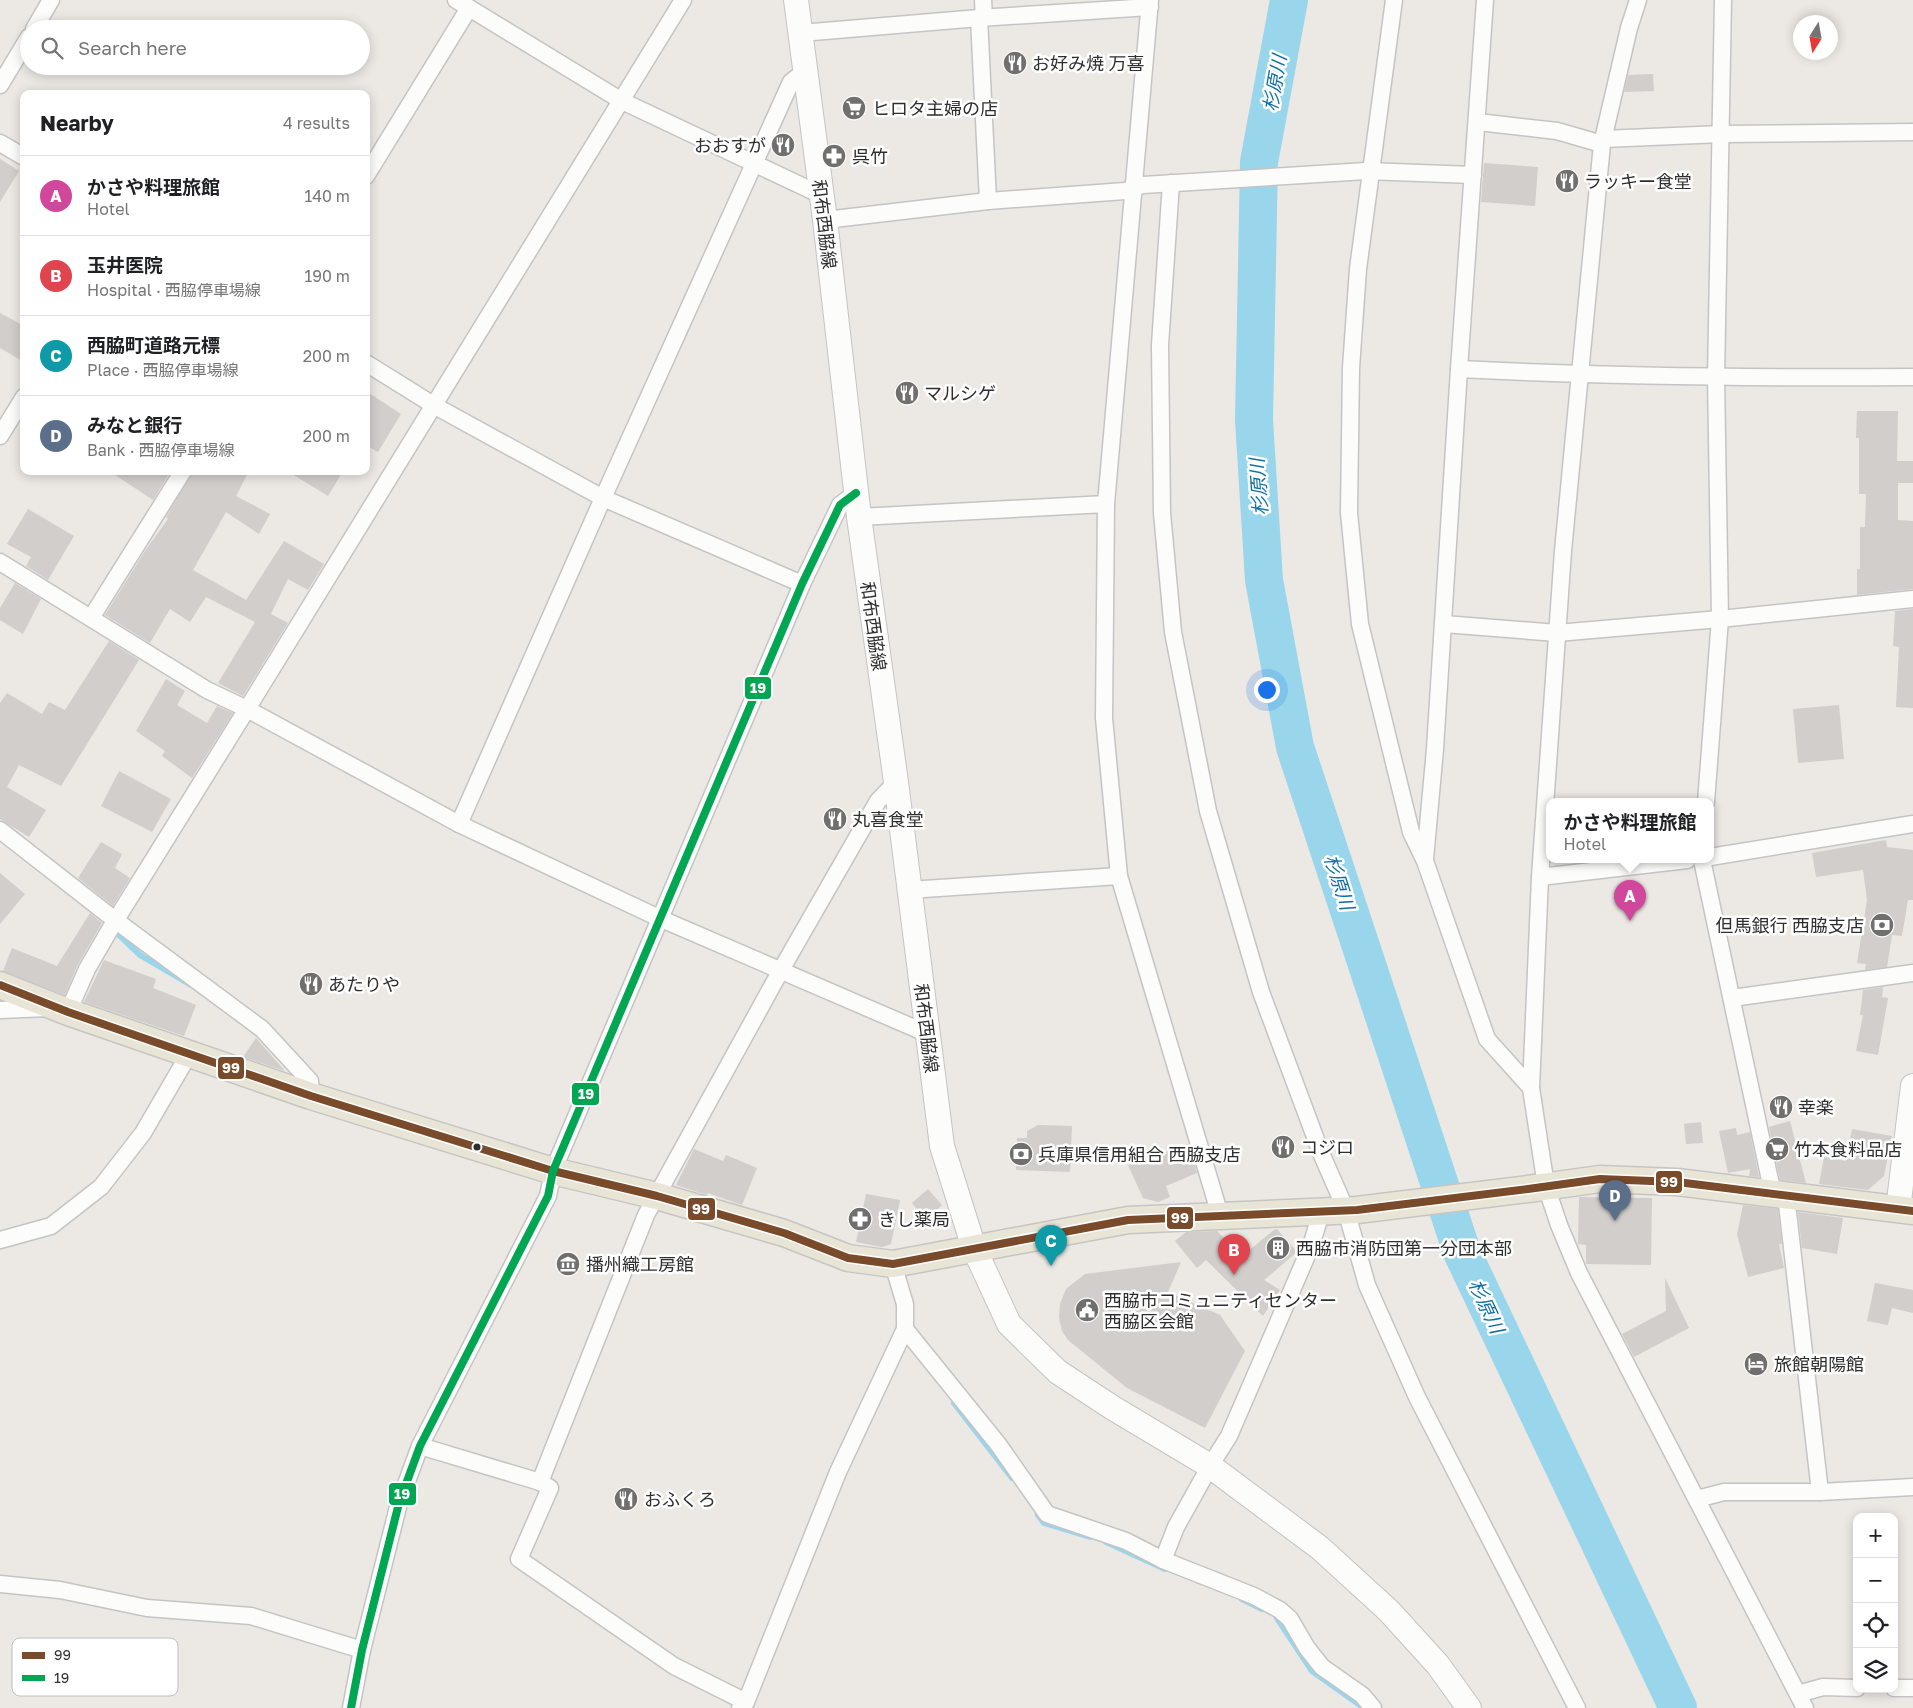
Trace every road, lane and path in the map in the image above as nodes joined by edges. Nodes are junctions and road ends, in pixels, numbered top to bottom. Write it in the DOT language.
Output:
graph roads {
  1 [pos="51,0"];
  2 [pos="683,0"];
  3 [pos="796,0"];
  4 [pos="983,0"];
  5 [pos="1394,0"];
  6 [pos="1485,0"];
  7 [pos="1638,0"];
  8 [pos="1723,0"];
  9 [pos="463,4"];
  10 [pos="1150,4"];
  11 [pos="981,18"];
  12 [pos="39,20"];
  13 [pos="801,33"];
  14 [pos="20,52"];
  15 [pos="805,71"];
  16 [pos="0,84"];
  17 [pos="622,101"];
  18 [pos="1478,122"];
  19 [pos="1913,132"];
  20 [pos="1722,134"];
  21 [pos="1602,141"];
  22 [pos="0,143"];
  23 [pos="20,155"];
  24 [pos="754,164"];
  25 [pos="370,169"];
  26 [pos="1369,172"];
  27 [pos="1473,175"];
  28 [pos="1175,183"];
  29 [pos="1134,188"];
  30 [pos="821,195"];
  31 [pos="988,201"];
  32 [pos="825,220"];
  33 [pos="370,365"];
  34 [pos="1459,369"];
  35 [pos="1579,375"];
  36 [pos="1913,377"];
  37 [pos="1716,378"];
  38 [pos="20,403"];
  39 [pos="435,406"];
  40 [pos="0,436"];
  41 [pos="180,475"];
  42 [pos="856,493"];
  43 [pos="603,498"];
  44 [pos="1106,504"];
  45 [pos="859,517"];
  46 [pos="0,562"];
  47 [pos="802,584"];
  48 [pos="1913,599"];
  49 [pos="91,618"];
  50 [pos="1720,619"];
  51 [pos="1444,624"];
  52 [pos="1557,633"];
  53 [pos="247,709"];
  54 [pos="896,782"];
  55 [pos="1706,798"];
  56 [pos="459,824"];
  57 [pos="1913,824"];
  58 [pos="0,830"];
  59 [pos="1714,856"];
  60 [pos="1424,862"];
  61 [pos="1659,863"];
  62 [pos="1703,863"];
  63 [pos="1119,876"];
  64 [pos="1540,876"];
  65 [pos="909,890"];
  66 [pos="659,918"];
  67 [pos="112,925"];
  68 [pos="781,970"];
  69 [pos="1913,973"];
  70 [pos="0,985"];
  71 [pos="1732,998"];
  72 [pos="0,1010"];
  73 [pos="63,1010"];
  74 [pos="928,1034"];
  75 [pos="189,1054"];
  76 [pos="1913,1086"];
  77 [pos="1531,1088"];
  78 [pos="311,1096"];
  79 [pos="553,1171"];
  80 [pos="1537,1188"];
  81 [pos="1780,1195"];
  82 [pos="657,1196"];
  83 [pos="1906,1210"];
  84 [pos="1342,1211"];
  85 [pos="1220,1215"];
  86 [pos="0,1240"];
  87 [pos="974,1248"];
  88 [pos="893,1264"];
  89 [pos="905,1329"];
  90 [pos="420,1446"];
  91 [pos="1210,1466"];
  92 [pos="540,1482"];
  93 [pos="1913,1487"];
  94 [pos="1820,1492"];
  95 [pos="1697,1499"];
  96 [pos="1162,1560"];
  97 [pos="0,1584"];
  98 [pos="362,1650"];
  99 [pos="1853,1688"];
  100 [pos="1898,1688"];
  101 [pos="1913,1688"];
  102 [pos="1802,1701"];
  103 [pos="743,1705"];
  104 [pos="351,1708"];
  105 [pos="1373,1708"];
  106 [pos="1469,1708"];
  107 [pos="1577,1708"];
  1 -- 12 [label="street"];
  2 -- 17 [label="street"];
  3 -- 13 [label="main road, 和布西脇線"];
  4 -- 11 [label="street"];
  5 -- 26 [label="street"];
  6 -- 18 [label="street"];
  7 -- 21 [label="street"];
  8 -- 20 [label="street"];
  9 -- 17 [label="street"];
  9 -- 25 [label="street"];
  10 -- 11 [label="street"];
  10 -- 29 [label="street"];
  11 -- 13 [label="street"];
  11 -- 31 [label="street"];
  13 -- 15 [label="main road, 和布西脇線"];
  14 -- 16 [label="street"];
  15 -- 24 [label="street"];
  15 -- 30 [label="main road, 和布西脇線"];
  17 -- 24 [label="street"];
  17 -- 39 [label="street"];
  18 -- 21 [label="street"];
  18 -- 27 [label="street"];
  19 -- 20 [label="street"];
  20 -- 21 [label="street"];
  20 -- 37 [label="street"];
  21 -- 35 [label="street"];
  22 -- 23 [label="street"];
  24 -- 30 [label="street"];
  24 -- 43 [label="street"];
  26 -- 27 [label="street"];
  26 -- 28 [label="street"];
  26 -- 60 [label="street"];
  27 -- 34 [label="street"];
  28 -- 29 [label="street"];
  28 -- 84 [label="street"];
  29 -- 31 [label="street"];
  29 -- 44 [label="street"];
  30 -- 32 [label="main road, 和布西脇線"];
  31 -- 32 [label="street"];
  32 -- 42 [label="main road, 和布西脇線"];
  33 -- 39 [label="street"];
  34 -- 35 [label="street"];
  34 -- 51 [label="street"];
  35 -- 37 [label="street"];
  35 -- 52 [label="street"];
  36 -- 37 [label="street"];
  37 -- 50 [label="street"];
  38 -- 40 [label="street"];
  39 -- 43 [label="street"];
  39 -- 53 [label="street"];
  41 -- 49 [label="street"];
  42 -- 45 [label="main road, 和布西脇線"];
  42 -- 47 [label="street"];
  43 -- 47 [label="street"];
  43 -- 56 [label="street"];
  44 -- 45 [label="street"];
  44 -- 63 [label="street"];
  45 -- 54 [label="main road, 和布西脇線"];
  46 -- 49 [label="street"];
  47 -- 66 [label="street"];
  48 -- 50 [label="street"];
  49 -- 53 [label="street"];
  50 -- 52 [label="street"];
  50 -- 55 [label="street"];
  51 -- 52 [label="street"];
  51 -- 60 [label="street"];
  52 -- 64 [label="street"];
  53 -- 56 [label="street"];
  53 -- 67 [label="street"];
  54 -- 65 [label="main road, 和布西脇線"];
  54 -- 68 [label="street"];
  56 -- 66 [label="street"];
  57 -- 59 [label="street"];
  58 -- 67 [label="street"];
  60 -- 77 [label="street"];
  61 -- 64 [label="street"];
  62 -- 71 [label="street"];
  63 -- 65 [label="street"];
  63 -- 85 [label="street"];
  64 -- 77 [label="street"];
  65 -- 74 [label="main road, 和布西脇線"];
  66 -- 68 [label="street"];
  66 -- 79 [label="street"];
  67 -- 73 [label="street"];
  67 -- 78 [label="street"];
  68 -- 74 [label="street"];
  68 -- 82 [label="street"];
  69 -- 71 [label="street"];
  70 -- 73 [label="main road"];
  71 -- 81 [label="street"];
  72 -- 73 [label="street"];
  73 -- 75 [label="main road"];
  74 -- 87 [label="main road, 和布西脇線"];
  75 -- 78 [label="main road"];
  75 -- 86 [label="street"];
  76 -- 83 [label="main road"];
  77 -- 80 [label="street"];
  78 -- 79 [label="main road"];
  79 -- 82 [label="main road"];
  79 -- 90 [label="street"];
  80 -- 81 [label="main road"];
  80 -- 84 [label="main road"];
  80 -- 95 [label="street"];
  81 -- 83 [label="main road"];
  81 -- 94 [label="street"];
  82 -- 88 [label="main road"];
  82 -- 92 [label="street"];
  84 -- 85 [label="main road"];
  84 -- 91 [label="street"];
  84 -- 107 [label="street"];
  85 -- 87 [label="main road"];
  87 -- 88 [label="main road"];
  87 -- 91 [label="main road, 和布西脇線"];
  88 -- 89 [label="street"];
  89 -- 96 [label="street"];
  89 -- 103 [label="street"];
  90 -- 92 [label="street"];
  90 -- 98 [label="street"];
  91 -- 96 [label="street"];
  91 -- 106 [label="main road, 和布西脇線"];
  92 -- 103 [label="street"];
  93 -- 94 [label="street"];
  94 -- 95 [label="street"];
  95 -- 102 [label="street"];
  96 -- 105 [label="street"];
  97 -- 98 [label="street"];
  98 -- 104 [label="street"];
  99 -- 102 [label="street"];
  100 -- 101 [label="street"];
}
